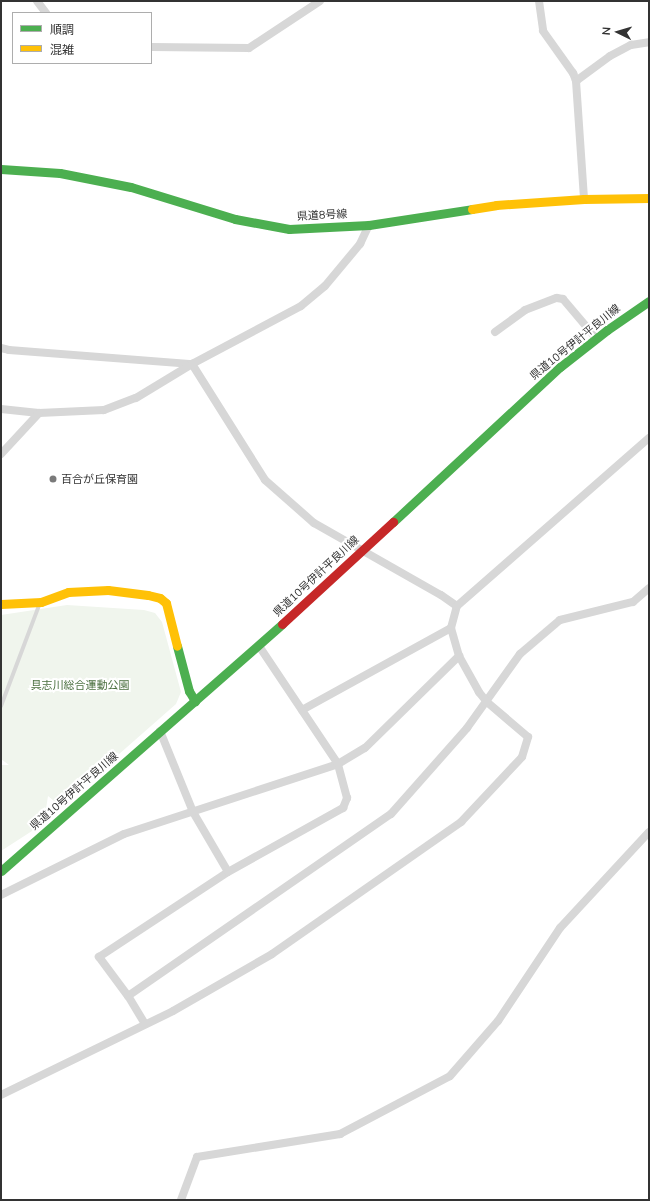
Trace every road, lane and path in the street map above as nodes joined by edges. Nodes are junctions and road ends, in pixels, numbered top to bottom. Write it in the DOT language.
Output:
graph roads {
  1 [pos="37,1"];
  2 [pos="320,1"];
  3 [pos="539,1"];
  4 [pos="45,12"];
  5 [pos="649,42"];
  6 [pos="152,47"];
  7 [pos="576,81"];
  8 [pos="1,169"];
  9 [pos="649,198"];
  10 [pos="584,199"];
  11 [pos="369,225"];
  12 [pos="649,301"];
  13 [pos="495,332"];
  14 [pos="596,338"];
  15 [pos="1,348"];
  16 [pos="192,364"];
  17 [pos="1,409"];
  18 [pos="39,413"];
  19 [pos="649,438"];
  20 [pos="1,454"];
  21 [pos="361,550"];
  22 [pos="649,588"];
  23 [pos="41,602"];
  24 [pos="1,604"];
  25 [pos="457,606"];
  26 [pos="451,628"];
  27 [pos="259,646"];
  28 [pos="459,656"];
  29 [pos="195,701"];
  30 [pos="487,702"];
  31 [pos="1,706"];
  32 [pos="302,710"];
  33 [pos="160,732"];
  34 [pos="338,764"];
  35 [pos="193,812"];
  36 [pos="649,832"];
  37 [pos="1,871"];
  38 [pos="228,872"];
  39 [pos="1,895"];
  40 [pos="128,996"];
  41 [pos="145,1024"];
  42 [pos="1,1095"];
  43 [pos="181,1200"];
  1 -- 4 [label="street"];
  2 -- 6 [label="street"];
  3 -- 7 [label="street"];
  5 -- 7 [label="street"];
  7 -- 10 [label="street"];
  8 -- 11 [label="main road, 県道8号線"];
  9 -- 10 [label="main road, 県道8号線"];
  10 -- 11 [label="main road, 県道8号線"];
  11 -- 16 [label="street"];
  12 -- 14 [label="main road, 県道10号伊計平良川線"];
  13 -- 14 [label="street"];
  14 -- 21 [label="main road, 県道10号伊計平良川線"];
  15 -- 16 [label="street"];
  16 -- 18 [label="street"];
  16 -- 21 [label="street"];
  17 -- 18 [label="street"];
  18 -- 20 [label="street"];
  19 -- 25 [label="street"];
  21 -- 25 [label="street"];
  21 -- 27 [label="main road, 県道10号伊計平良川線"];
  22 -- 30 [label="street"];
  23 -- 24 [label="main road"];
  23 -- 29 [label="main road"];
  23 -- 31 [label="lane"];
  25 -- 26 [label="street"];
  26 -- 28 [label="street"];
  26 -- 32 [label="street"];
  27 -- 29 [label="main road, 県道10号伊計平良川線"];
  27 -- 32 [label="street"];
  28 -- 30 [label="street"];
  28 -- 34 [label="street"];
  29 -- 33 [label="main road, 県道10号伊計平良川線"];
  30 -- 40 [label="street"];
  30 -- 41 [label="street"];
  32 -- 34 [label="street"];
  33 -- 35 [label="street"];
  33 -- 37 [label="main road, 県道10号伊計平良川線"];
  34 -- 35 [label="street"];
  34 -- 38 [label="street"];
  35 -- 38 [label="street"];
  35 -- 39 [label="street"];
  36 -- 43 [label="street"];
  38 -- 40 [label="street"];
  40 -- 41 [label="street"];
  41 -- 42 [label="street"];
}
